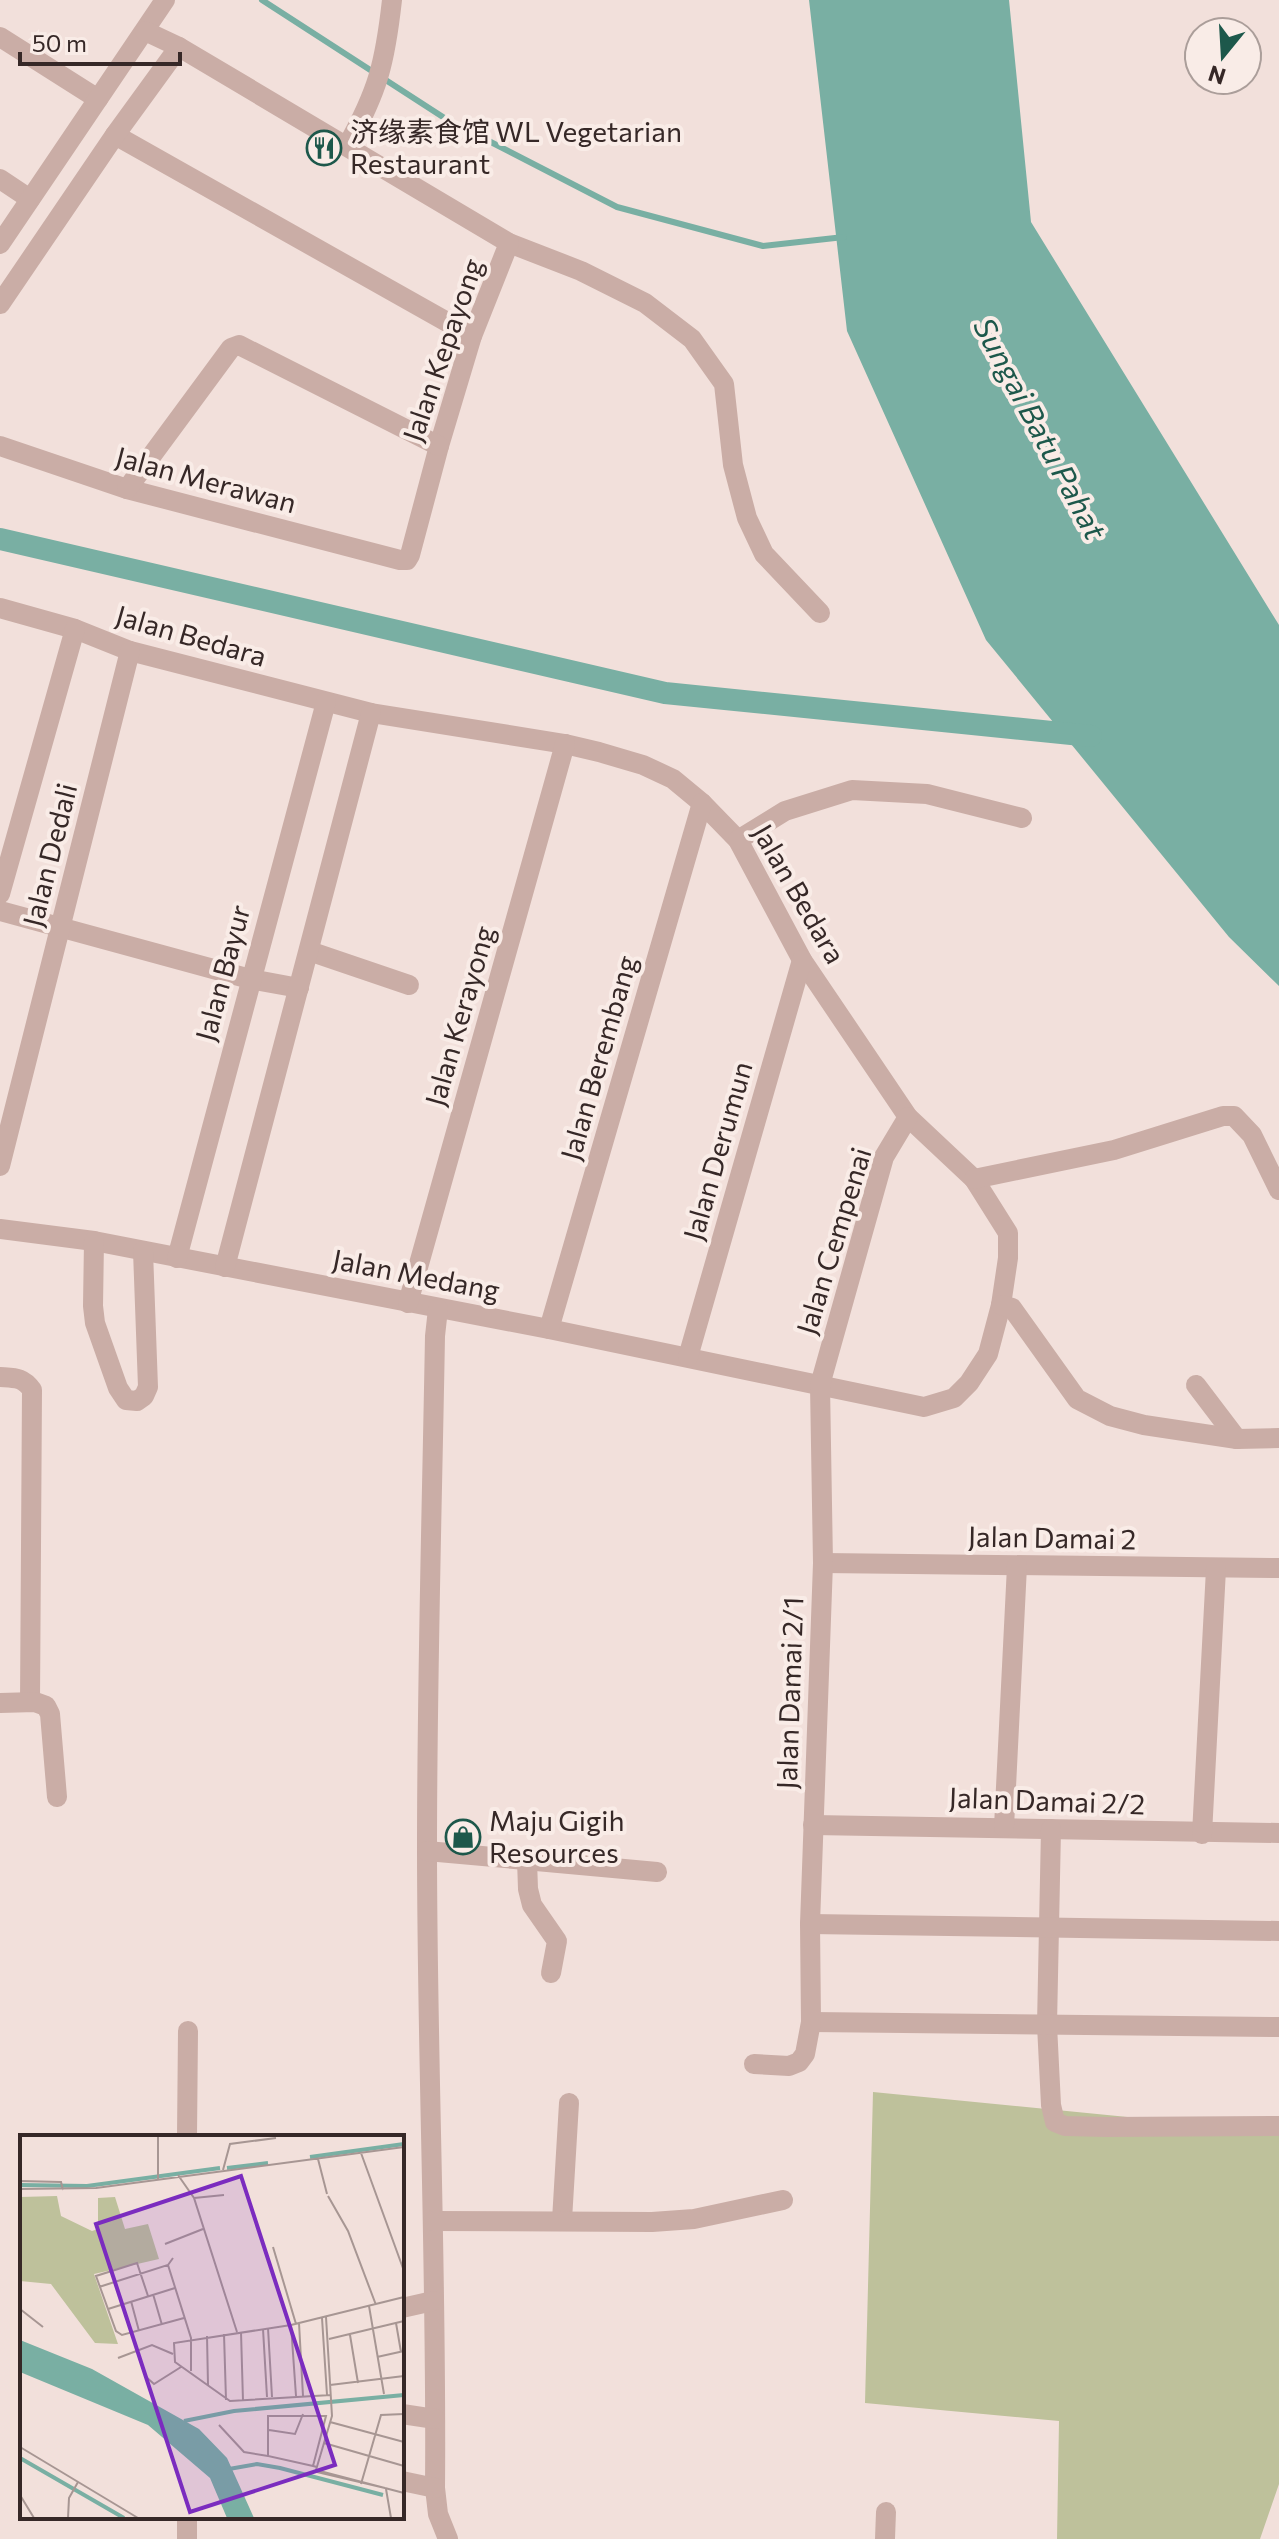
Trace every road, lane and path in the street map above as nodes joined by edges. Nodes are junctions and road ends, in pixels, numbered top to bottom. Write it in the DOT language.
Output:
graph roads {
  1 [pos="392,0"];
  2 [pos="158,3"];
  3 [pos="145,31"];
  4 [pos="0,37"];
  5 [pos="179,47"];
  6 [pos="98,99"];
  7 [pos="115,135"];
  8 [pos="347,146"];
  9 [pos="0,179"];
  10 [pos="30,199"];
  11 [pos="509,243"];
  12 [pos="0,244"];
  13 [pos="0,304"];
  14 [pos="472,336"];
  15 [pos="0,446"];
  16 [pos="439,446"];
  17 [pos="127,489"];
  18 [pos="400,560"];
  19 [pos="0,608"];
  20 [pos="820,613"];
  21 [pos="75,629"];
  22 [pos="130,651"];
  23 [pos="326,702"];
  24 [pos="371,713"];
  25 [pos="565,744"];
  26 [pos="702,803"];
  27 [pos="1022,818"];
  28 [pos="738,840"];
  29 [pos="0,894"];
  30 [pos="0,911"];
  31 [pos="60,927"];
  32 [pos="309,951"];
  33 [pos="802,960"];
  34 [pos="250,979"];
  35 [pos="409,985"];
  36 [pos="299,988"];
  37 [pos="908,1117"];
  38 [pos="0,1166"];
  39 [pos="974,1179"];
  40 [pos="1279,1190"];
  41 [pos="0,1229"];
  42 [pos="94,1241"];
  43 [pos="143,1251"];
  44 [pos="177,1258"];
  45 [pos="225,1267"];
  46 [pos="408,1303"];
  47 [pos="1001,1305"];
  48 [pos="438,1309"];
  49 [pos="549,1329"];
  50 [pos="688,1357"];
  51 [pos="0,1377"];
  52 [pos="820,1385"];
  53 [pos="1196,1385"];
  54 [pos="1279,1438"];
  55 [pos="1237,1439"];
  56 [pos="823,1563"];
  57 [pos="1017,1566"];
  58 [pos="1279,1568"];
  59 [pos="1216,1569"];
  60 [pos="30,1702"];
  61 [pos="0,1703"];
  62 [pos="57,1797"];
  63 [pos="813,1825"];
  64 [pos="1004,1827"];
  65 [pos="1051,1829"];
  66 [pos="1279,1833"];
  67 [pos="1202,1834"];
  68 [pos="427,1851"];
  69 [pos="527,1860"];
  70 [pos="657,1872"];
  71 [pos="810,1924"];
  72 [pos="1048,1929"];
  73 [pos="1279,1931"];
  74 [pos="551,1973"];
  75 [pos="811,2022"];
  76 [pos="1047,2025"];
  77 [pos="1279,2027"];
  78 [pos="188,2031"];
  79 [pos="754,2064"];
  80 [pos="569,2103"];
  81 [pos="1279,2126"];
  82 [pos="187,2135"];
  83 [pos="783,2200"];
  84 [pos="562,2220"];
  85 [pos="433,2221"];
  86 [pos="433,2301"];
  87 [pos="404,2308"];
  88 [pos="404,2414"];
  89 [pos="435,2419"];
  90 [pos="404,2481"];
  91 [pos="435,2488"];
  92 [pos="886,2512"];
  93 [pos="448,2539"];
  94 [pos="885,2539"];
  1 -- 8 [label="street"];
  2 -- 3 [label="street"];
  3 -- 5 [label="street, Jalan Kepayong"];
  3 -- 6 [label="street"];
  4 -- 6 [label="street"];
  5 -- 7 [label="street"];
  5 -- 8 [label="street, Jalan Kepayong"];
  6 -- 10 [label="street"];
  7 -- 13 [label="street"];
  7 -- 14 [label="street"];
  8 -- 11 [label="street, Jalan Kepayong"];
  9 -- 10 [label="street"];
  10 -- 12 [label="street"];
  11 -- 14 [label="street, Jalan Kepayong"];
  11 -- 20 [label="street"];
  14 -- 16 [label="street, Jalan Kepayong"];
  15 -- 17 [label="street, Jalan Merawan"];
  16 -- 17 [label="street"];
  16 -- 18 [label="street, Jalan Kepayong"];
  17 -- 18 [label="street, Jalan Merawan"];
  19 -- 21 [label="street, Jalan Bedara"];
  21 -- 22 [label="street, Jalan Bedara"];
  21 -- 29 [label="street, Jalan Dedali"];
  22 -- 23 [label="street, Jalan Bedara"];
  22 -- 31 [label="street, Jalan Dedali"];
  23 -- 24 [label="street, Jalan Bedara"];
  23 -- 34 [label="street, Jalan Bayur"];
  24 -- 25 [label="street, Jalan Bedara"];
  24 -- 32 [label="street"];
  25 -- 26 [label="street, Jalan Bedara"];
  25 -- 46 [label="street, Jalan Kerayong"];
  26 -- 28 [label="street, Jalan Bedara"];
  26 -- 49 [label="street, Jalan Berembang"];
  27 -- 28 [label="street"];
  28 -- 33 [label="street, Jalan Bedara"];
  30 -- 31 [label="street"];
  31 -- 34 [label="street"];
  31 -- 38 [label="street, Jalan Dedali"];
  32 -- 35 [label="street"];
  32 -- 36 [label="street"];
  33 -- 37 [label="street, Jalan Bedara"];
  33 -- 50 [label="street, Jalan Derumun"];
  34 -- 36 [label="street"];
  34 -- 44 [label="street, Jalan Bayur"];
  36 -- 45 [label="street"];
  37 -- 39 [label="street, Jalan Bedara"];
  37 -- 52 [label="street, Jalan Cempenai"];
  39 -- 40 [label="street"];
  39 -- 47 [label="street, Jalan Bedara"];
  41 -- 42 [label="street, Jalan Medang"];
  42 -- 43 [label="street, Jalan Medang"];
  42 -- 43 [label="street"];
  43 -- 44 [label="street, Jalan Medang"];
  44 -- 45 [label="street, Jalan Medang"];
  45 -- 46 [label="street, Jalan Medang"];
  46 -- 48 [label="street, Jalan Medang"];
  47 -- 52 [label="street, Jalan Bedara"];
  47 -- 55 [label="street"];
  48 -- 49 [label="street, Jalan Medang"];
  48 -- 68 [label="street"];
  49 -- 50 [label="street, Jalan Medang"];
  50 -- 52 [label="street, Jalan Medang"];
  51 -- 60 [label="street"];
  52 -- 56 [label="street, Jalan Cempenai"];
  53 -- 55 [label="street"];
  54 -- 55 [label="street"];
  56 -- 57 [label="street, Jalan Damai 2"];
  56 -- 63 [label="street, Jalan Damai 2/1"];
  57 -- 59 [label="street, Jalan Damai 2"];
  57 -- 64 [label="street"];
  58 -- 59 [label="street, Jalan Damai 2"];
  59 -- 67 [label="street"];
  60 -- 61 [label="street"];
  60 -- 62 [label="street"];
  63 -- 64 [label="street, Jalan Damai 2/2"];
  63 -- 71 [label="street, Jalan Damai 2/1"];
  64 -- 65 [label="street, Jalan Damai 2/2"];
  65 -- 67 [label="street, Jalan Damai 2/2"];
  65 -- 72 [label="street"];
  66 -- 67 [label="street, Jalan Damai 2/2"];
  68 -- 69 [label="street"];
  68 -- 85 [label="street"];
  69 -- 70 [label="street"];
  69 -- 74 [label="street"];
  71 -- 72 [label="street"];
  71 -- 75 [label="street, Jalan Damai 2/1"];
  72 -- 73 [label="street"];
  72 -- 76 [label="street"];
  75 -- 76 [label="street"];
  75 -- 79 [label="street, Jalan Damai 2/1"];
  76 -- 77 [label="street"];
  76 -- 81 [label="street"];
  78 -- 82 [label="street"];
  80 -- 84 [label="street"];
  83 -- 84 [label="street"];
  84 -- 85 [label="street"];
  85 -- 86 [label="street"];
  86 -- 87 [label="street"];
  86 -- 89 [label="street"];
  88 -- 89 [label="street"];
  89 -- 91 [label="street"];
  90 -- 91 [label="street"];
  91 -- 93 [label="street"];
  92 -- 94 [label="street"];
}
